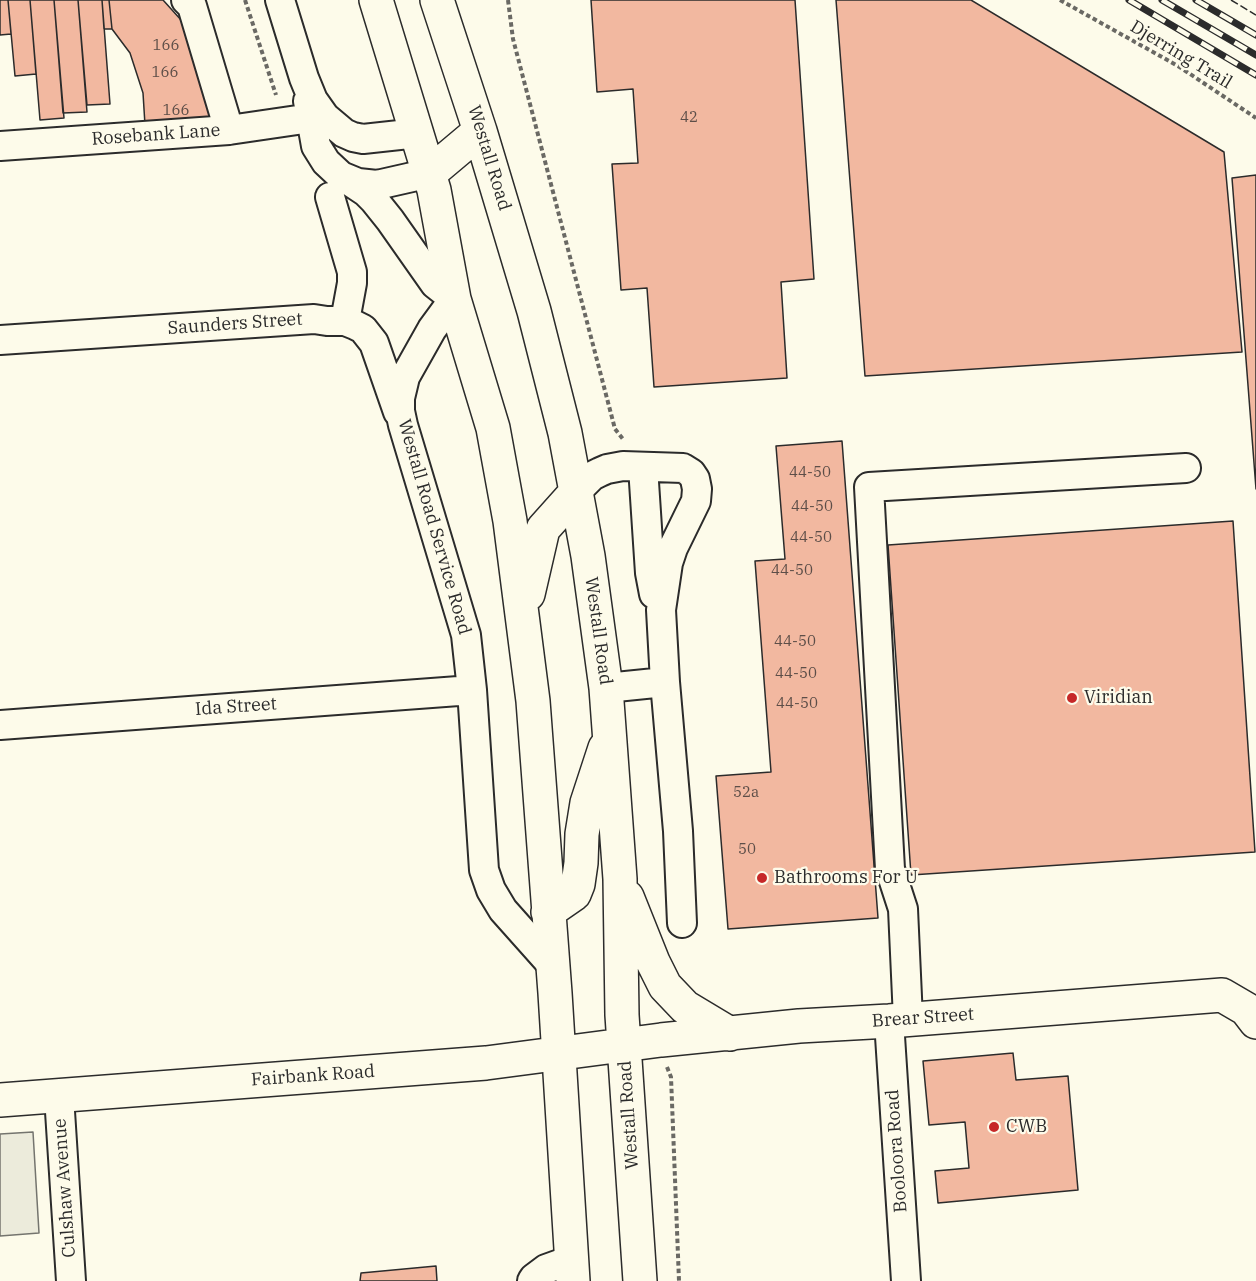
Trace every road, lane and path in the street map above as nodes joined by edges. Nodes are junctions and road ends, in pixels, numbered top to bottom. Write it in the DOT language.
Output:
graph roads {
  1 [pos="186,0"];
  2 [pos="280,0"];
  3 [pos="376,0"];
  4 [pos="437,0"];
  5 [pos="508,0"];
  6 [pos="1060,0"];
  7 [pos="304,78"];
  8 [pos="311,118"];
  9 [pos="1256,118"];
  10 [pos="229,130"];
  11 [pos="480,130"];
  12 [pos="418,133"];
  13 [pos="0,146"];
  14 [pos="430,173"];
  15 [pos="338,188"];
  16 [pos="454,299"];
  17 [pos="336,321"];
  18 [pos="0,340"];
  19 [pos="403,425"];
  20 [pos="643,467"];
  21 [pos="1186,468"];
  22 [pos="577,491"];
  23 [pos="661,610"];
  24 [pos="523,615"];
  25 [pos="665,682"];
  26 [pos="606,688"];
  27 [pos="472,690"];
  28 [pos="0,724"];
  29 [pos="609,735"];
  30 [pos="620,879"];
  31 [pos="548,912"];
  32 [pos="682,923"];
  33 [pos="552,965"];
  34 [pos="898,1020"];
  35 [pos="1256,1022"];
  36 [pos="730,1034"];
  37 [pos="662,1040"];
  38 [pos="624,1046"];
  39 [pos="558,1054"];
  40 [pos="59,1096"];
  41 [pos="0,1100"];
  42 [pos="572,1270"];
  43 [pos="71,1281"];
  44 [pos="532,1281"];
  45 [pos="640,1281"];
  46 [pos="679,1281"];
  47 [pos="906,1281"];
  1 -- 10 [label="street"];
  2 -- 7 [label="street"];
  3 -- 12 [label="main road"];
  4 -- 11 [label="main road, Westall Road"];
  5 -- 20 [label="path"];
  6 -- 9 [label="path, Djerring Trail"];
  7 -- 8 [label="street"];
  7 -- 12 [label="street"];
  8 -- 10 [label="street, Rosebank Lane"];
  8 -- 15 [label="street"];
  10 -- 13 [label="street, Rosebank Lane"];
  11 -- 12 [label="main road"];
  11 -- 14 [label="main road"];
  11 -- 22 [label="main road, Westall Road"];
  12 -- 14 [label="main road"];
  14 -- 15 [label="street"];
  14 -- 16 [label="main road"];
  15 -- 16 [label="street"];
  15 -- 17 [label="street"];
  16 -- 19 [label="street, Westall Road Service Road"];
  16 -- 24 [label="main road"];
  17 -- 18 [label="street, Saunders Street"];
  17 -- 19 [label="street"];
  19 -- 27 [label="street, Westall Road Service Road"];
  20 -- 22 [label="street"];
  20 -- 23 [label="street"];
  20 -- 23 [label="street"];
  21 -- 34 [label="street, Booloora Road"];
  22 -- 24 [label="main road"];
  22 -- 26 [label="main road, Westall Road"];
  23 -- 25 [label="street"];
  24 -- 31 [label="main road"];
  25 -- 26 [label="street"];
  25 -- 32 [label="street"];
  26 -- 29 [label="main road, Westall Road"];
  27 -- 28 [label="street, Ida Street"];
  27 -- 33 [label="street, Westall Road Service Road"];
  29 -- 30 [label="main road, Westall Road"];
  29 -- 31 [label="main road"];
  30 -- 36 [label="main road"];
  30 -- 38 [label="main road, Westall Road"];
  31 -- 33 [label="main road"];
  33 -- 39 [label="main road"];
  34 -- 35 [label="main road, Brear Street"];
  34 -- 36 [label="main road, Brear Street"];
  34 -- 47 [label="street, Booloora Road"];
  36 -- 37 [label="main road, Brear Street"];
  37 -- 38 [label="main road, Brear Street"];
  37 -- 46 [label="path"];
  38 -- 39 [label="main road, Fairbank Road"];
  38 -- 45 [label="main road, Westall Road"];
  39 -- 40 [label="main road, Fairbank Road"];
  39 -- 42 [label="main road"];
  40 -- 41 [label="main road, Fairbank Road"];
  40 -- 43 [label="street, Culshaw Avenue"];
  42 -- 44 [label="street"];
}
